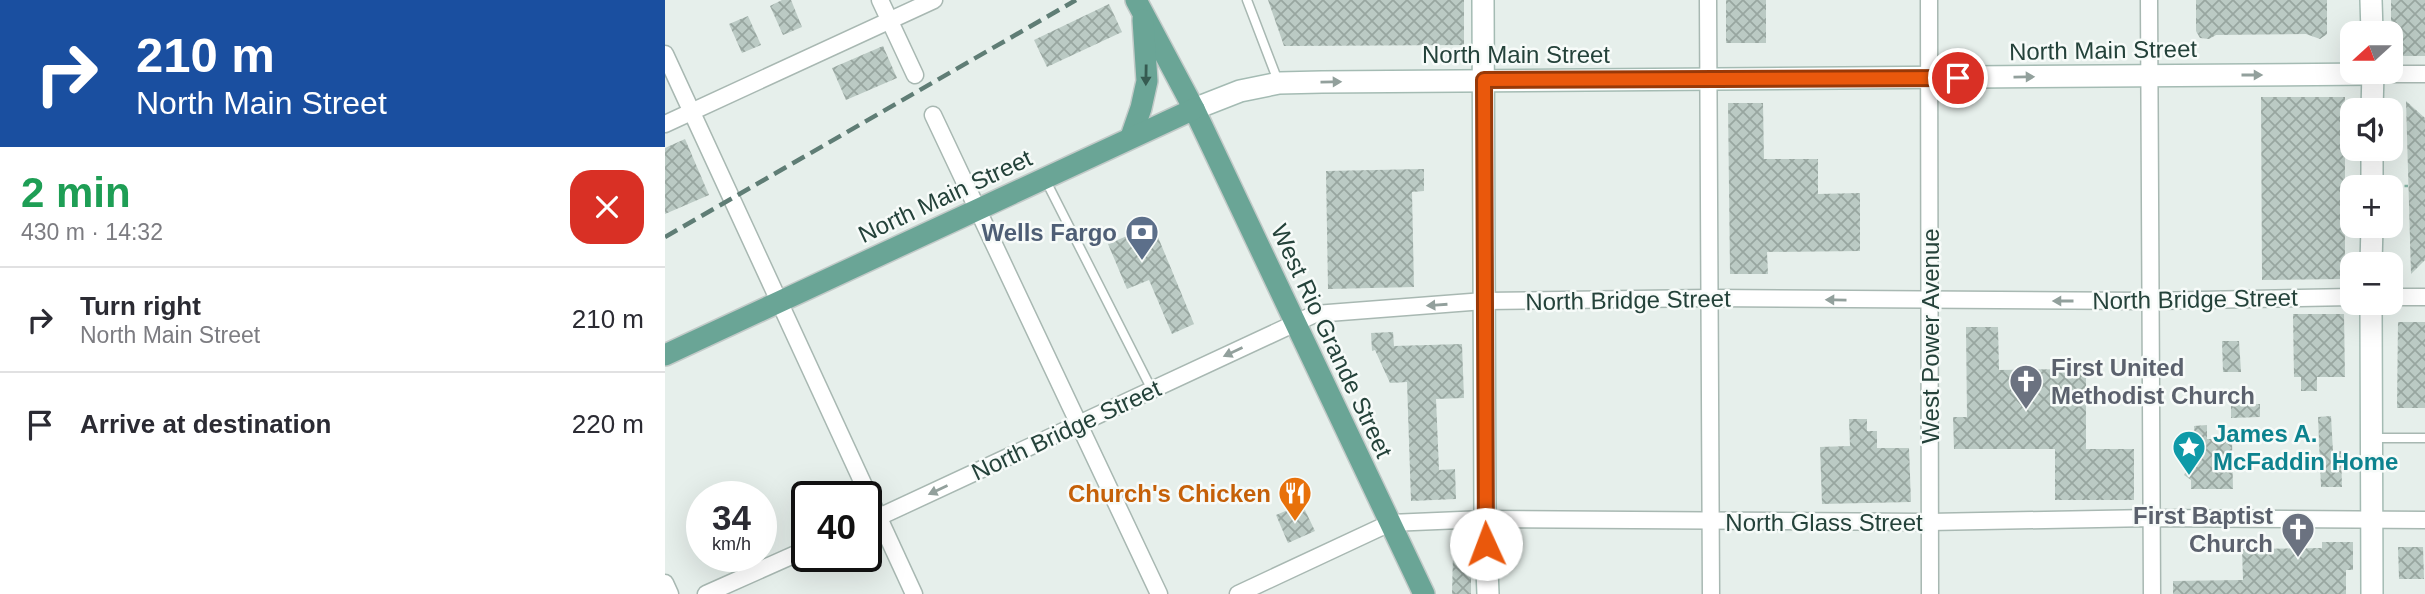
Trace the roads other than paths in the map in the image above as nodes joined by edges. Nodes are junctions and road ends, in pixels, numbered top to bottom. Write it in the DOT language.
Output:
graph roads {
  1 [pos="880,0"];
  2 [pos="934,0"];
  3 [pos="1247,0"];
  4 [pos="1483,0"];
  5 [pos="1708,0"];
  6 [pos="1929,0"];
  7 [pos="2149,0"];
  8 [pos="2371,0"];
  9 [pos="1139,5"];
  10 [pos="890,21"];
  11 [pos="2372,21"];
  12 [pos="665,54"];
  13 [pos="2340,73"];
  14 [pos="2403,74"];
  15 [pos="2425,74"];
  16 [pos="915,75"];
  17 [pos="2150,75"];
  18 [pos="1930,78"];
  19 [pos="1484,80"];
  20 [pos="1709,80"];
  21 [pos="1279,83"];
  22 [pos="1194,109"];
  23 [pos="691,112"];
  24 [pos="933,116"];
  25 [pos="665,124"];
  26 [pos="1131,136"];
  27 [pos="1045,178"];
  28 [pos="979,209"];
  29 [pos="2340,297"];
  30 [pos="2403,297"];
  31 [pos="2425,297"];
  32 [pos="1709,298"];
  33 [pos="1484,301"];
  34 [pos="1931,301"];
  35 [pos="2151,301"];
  36 [pos="780,303"];
  37 [pos="2371,315"];
  38 [pos="1295,322"];
  39 [pos="665,355"];
  40 [pos="1152,390"];
  41 [pos="1078,424"];
  42 [pos="2372,438"];
  43 [pos="2425,438"];
  44 [pos="855,481"];
  45 [pos="882,515"];
  46 [pos="2151,517"];
  47 [pos="1485,519"];
  48 [pos="2373,520"];
  49 [pos="2425,520"];
  50 [pos="1710,522"];
  51 [pos="1929,522"];
  52 [pos="1390,523"];
  53 [pos="882,538"];
  54 [pos="791,556"];
  55 [pos="665,583"];
  56 [pos="670,594"];
  57 [pos="706,594"];
  58 [pos="914,594"];
  59 [pos="1159,594"];
  60 [pos="1238,594"];
  61 [pos="1424,594"];
  62 [pos="1488,594"];
  63 [pos="1711,594"];
  64 [pos="1930,594"];
  65 [pos="2152,594"];
  66 [pos="2372,594"];
  1 -- 10 [label="street"];
  2 -- 10 [label="street"];
  3 -- 21 [label="lane"];
  4 -- 19 [label="street"];
  5 -- 20 [label="street"];
  6 -- 18 [label="street, West Power Avenue"];
  7 -- 17 [label="street"];
  8 -- 11 [label="street"];
  9 -- 22 [label="main road, West Rio Grande Street"];
  9 -- 26 [label="main road, one-way"];
  10 -- 16 [label="street"];
  10 -- 23 [label="street"];
  12 -- 23 [label="street"];
  17 -- 13 [label="street, North Main Street, one-way"];
  14 -- 15 [label="street, North Main Street"];
  18 -- 17 [label="street, North Main Street, one-way"];
  17 -- 35 [label="street"];
  18 -- 20 [label="street, North Main Street"];
  18 -- 34 [label="street, West Power Avenue"];
  19 -- 20 [label="street, North Main Street"];
  21 -- 19 [label="street, North Main Street, one-way"];
  19 -- 33 [label="street"];
  20 -- 32 [label="street"];
  21 -- 22 [label="street, North Main Street"];
  22 -- 26 [label="main road, North Main Street"];
  22 -- 38 [label="main road, West Rio Grande Street"];
  23 -- 25 [label="street"];
  23 -- 36 [label="street"];
  24 -- 28 [label="street"];
  26 -- 27 [label="main road, North Main Street"];
  27 -- 28 [label="main road, North Main Street"];
  27 -- 40 [label="lane"];
  28 -- 36 [label="main road, North Main Street"];
  28 -- 41 [label="street"];
  29 -- 35 [label="street, North Bridge Street"];
  30 -- 31 [label="street"];
  32 -- 33 [label="street, North Bridge Street"];
  34 -- 32 [label="street, North Bridge Street, one-way"];
  32 -- 50 [label="street"];
  33 -- 38 [label="street, North Bridge Street, one-way"];
  33 -- 47 [label="street"];
  35 -- 34 [label="street, North Bridge Street, one-way"];
  34 -- 51 [label="street, West Power Avenue"];
  35 -- 46 [label="street"];
  36 -- 39 [label="main road, North Main Street"];
  36 -- 44 [label="street"];
  37 -- 42 [label="street"];
  38 -- 40 [label="street, North Bridge Street, one-way"];
  38 -- 52 [label="main road, West Rio Grande Street"];
  40 -- 41 [label="street, North Bridge Street"];
  41 -- 45 [label="street, North Bridge Street, one-way"];
  41 -- 59 [label="street"];
  42 -- 43 [label="lane"];
  42 -- 48 [label="street"];
  46 -- 48 [label="street, North Glass Street"];
  46 -- 51 [label="street, North Glass Street"];
  46 -- 65 [label="street"];
  47 -- 50 [label="street, North Glass Street"];
  47 -- 52 [label="street, North Glass Street"];
  47 -- 62 [label="street"];
  48 -- 49 [label="street, North Glass Street"];
  48 -- 66 [label="street"];
  50 -- 51 [label="street, North Glass Street"];
  50 -- 63 [label="street"];
  51 -- 64 [label="street, West Power Avenue"];
  52 -- 60 [label="street, North Glass Street"];
  52 -- 61 [label="main road, West Rio Grande Street"];
  53 -- 58 [label="street"];
  54 -- 57 [label="street"];
  55 -- 56 [label="street"];
}
